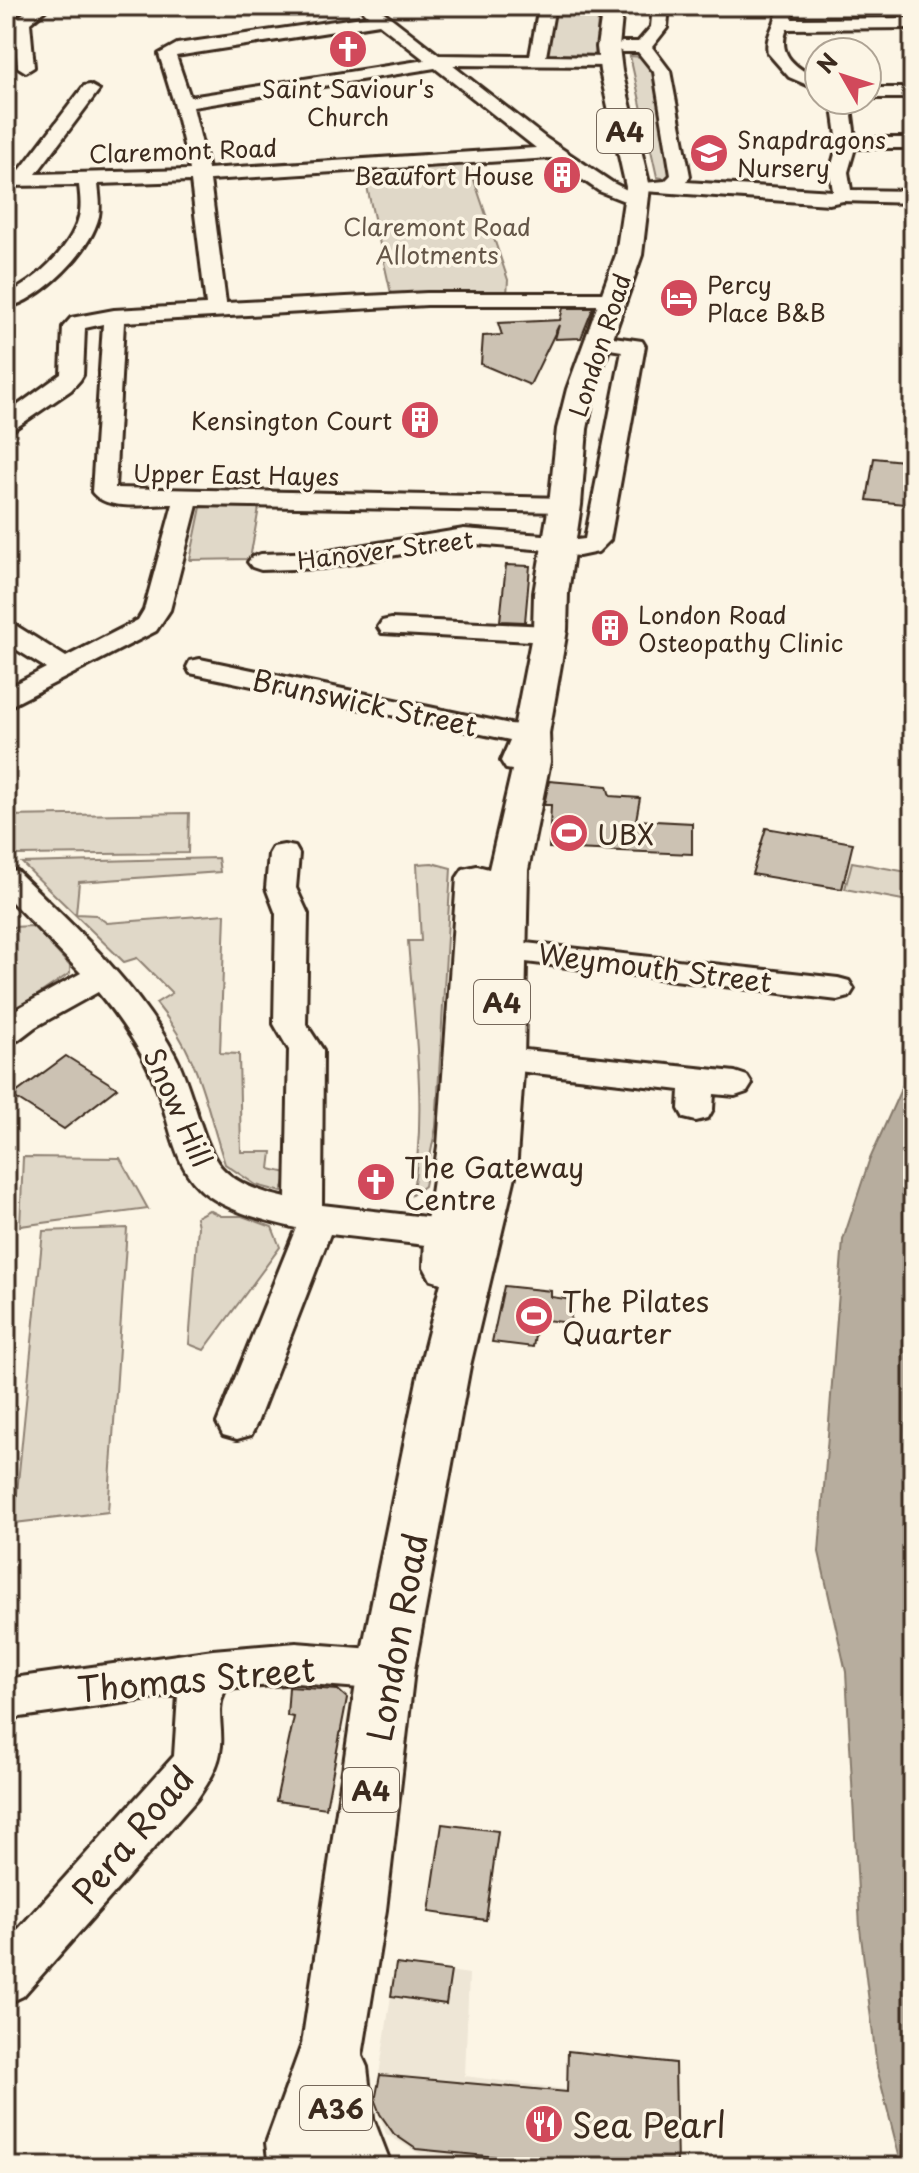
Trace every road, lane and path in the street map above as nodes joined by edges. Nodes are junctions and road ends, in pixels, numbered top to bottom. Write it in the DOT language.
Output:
graph roads {
  1 [pos="42,6"];
  2 [pos="366,6"];
  3 [pos="547,6"];
  4 [pos="613,6"];
  5 [pos="661,6"];
  6 [pos="785,15"];
  7 [pos="383,19"];
  8 [pos="913,23"];
  9 [pos="14,44"];
  10 [pos="643,47"];
  11 [pos="609,54"];
  12 [pos="436,62"];
  13 [pos="537,62"];
  14 [pos="26,67"];
  15 [pos="803,78"];
  16 [pos="90,90"];
  17 [pos="883,93"];
  18 [pos="913,93"];
  19 [pos="183,103"];
  20 [pos="843,116"];
  21 [pos="847,143"];
  22 [pos="913,143"];
  23 [pos="554,152"];
  24 [pos="200,175"];
  25 [pos="88,178"];
  26 [pos="11,180"];
  27 [pos="670,186"];
  28 [pos="638,194"];
  29 [pos="843,195"];
  30 [pos="913,197"];
  31 [pos="614,299"];
  32 [pos="6,302"];
  33 [pos="217,311"];
  34 [pos="114,316"];
  35 [pos="599,341"];
  36 [pos="6,424"];
  37 [pos="187,499"];
  38 [pos="565,505"];
  39 [pos="557,545"];
  40 [pos="261,562"];
  41 [pos="391,627"];
  42 [pos="6,631"];
  43 [pos="549,634"];
  44 [pos="200,667"];
  45 [pos="64,668"];
  46 [pos="6,700"];
  47 [pos="531,733"];
  48 [pos="284,854"];
  49 [pos="6,878"];
  50 [pos="487,949"];
  51 [pos="102,975"];
  52 [pos="838,989"];
  53 [pos="6,1032"];
  54 [pos="484,1058"];
  55 [pos="735,1084"];
  56 [pos="311,1216"];
  57 [pos="464,1235"];
  58 [pos="237,1423"];
  59 [pos="213,1670"];
  60 [pos="386,1670"];
  61 [pos="6,1699"];
  62 [pos="6,1979"];
  63 [pos="334,2044"];
  64 [pos="320,2159"];
  1 -- 9 [label="street"];
  2 -- 7 [label="street"];
  3 -- 13 [label="street"];
  4 -- 11 [label="highway, London Road / A4"];
  5 -- 10 [label="street"];
  6 -- 8 [label="street"];
  6 -- 15 [label="street"];
  7 -- 12 [label="street"];
  7 -- 19 [label="street"];
  9 -- 14 [label="street"];
  10 -- 11 [label="street"];
  10 -- 27 [label="street"];
  11 -- 13 [label="street"];
  11 -- 28 [label="highway, London Road / A4"];
  12 -- 13 [label="street"];
  12 -- 19 [label="street"];
  12 -- 23 [label="street"];
  16 -- 26 [label="street"];
  17 -- 18 [label="street"];
  19 -- 24 [label="street"];
  20 -- 21 [label="street"];
  21 -- 22 [label="street"];
  21 -- 29 [label="street"];
  23 -- 24 [label="street, Claremont Road"];
  23 -- 28 [label="street"];
  24 -- 25 [label="street, Claremont Road"];
  24 -- 33 [label="street"];
  25 -- 26 [label="street, Claremont Road"];
  25 -- 32 [label="street"];
  27 -- 28 [label="street"];
  27 -- 29 [label="street"];
  28 -- 31 [label="highway, London Road / A4"];
  29 -- 30 [label="street"];
  31 -- 33 [label="street"];
  31 -- 35 [label="highway, London Road / A4"];
  33 -- 34 [label="street"];
  34 -- 36 [label="street"];
  34 -- 37 [label="street, Upper East Hayes"];
  35 -- 38 [label="highway, London Road / A4"];
  35 -- 39 [label="street, Hanover Street"];
  37 -- 38 [label="street, Upper East Hayes"];
  37 -- 45 [label="street"];
  38 -- 39 [label="highway, London Road / A4"];
  39 -- 40 [label="street, Hanover Street"];
  39 -- 43 [label="highway, London Road / A4"];
  41 -- 43 [label="street"];
  42 -- 45 [label="street"];
  43 -- 47 [label="highway, London Road / A4"];
  44 -- 47 [label="street, Brunswick Street"];
  45 -- 46 [label="street"];
  47 -- 50 [label="highway, London Road / A4"];
  48 -- 56 [label="street"];
  49 -- 51 [label="street, Snow Hill"];
  50 -- 52 [label="street, Weymouth Street"];
  50 -- 54 [label="highway, London Road / A4"];
  51 -- 53 [label="street"];
  51 -- 56 [label="street, Snow Hill"];
  54 -- 55 [label="street"];
  54 -- 57 [label="highway, London Road / A4"];
  56 -- 57 [label="street, Snow Hill"];
  56 -- 58 [label="street"];
  57 -- 60 [label="highway, London Road / A4"];
  59 -- 60 [label="street, Thomas Street"];
  59 -- 61 [label="street, Thomas Street"];
  59 -- 62 [label="street, Pera Road"];
  60 -- 63 [label="highway, London Road / A4"];
  63 -- 64 [label="highway, A36"];
}
